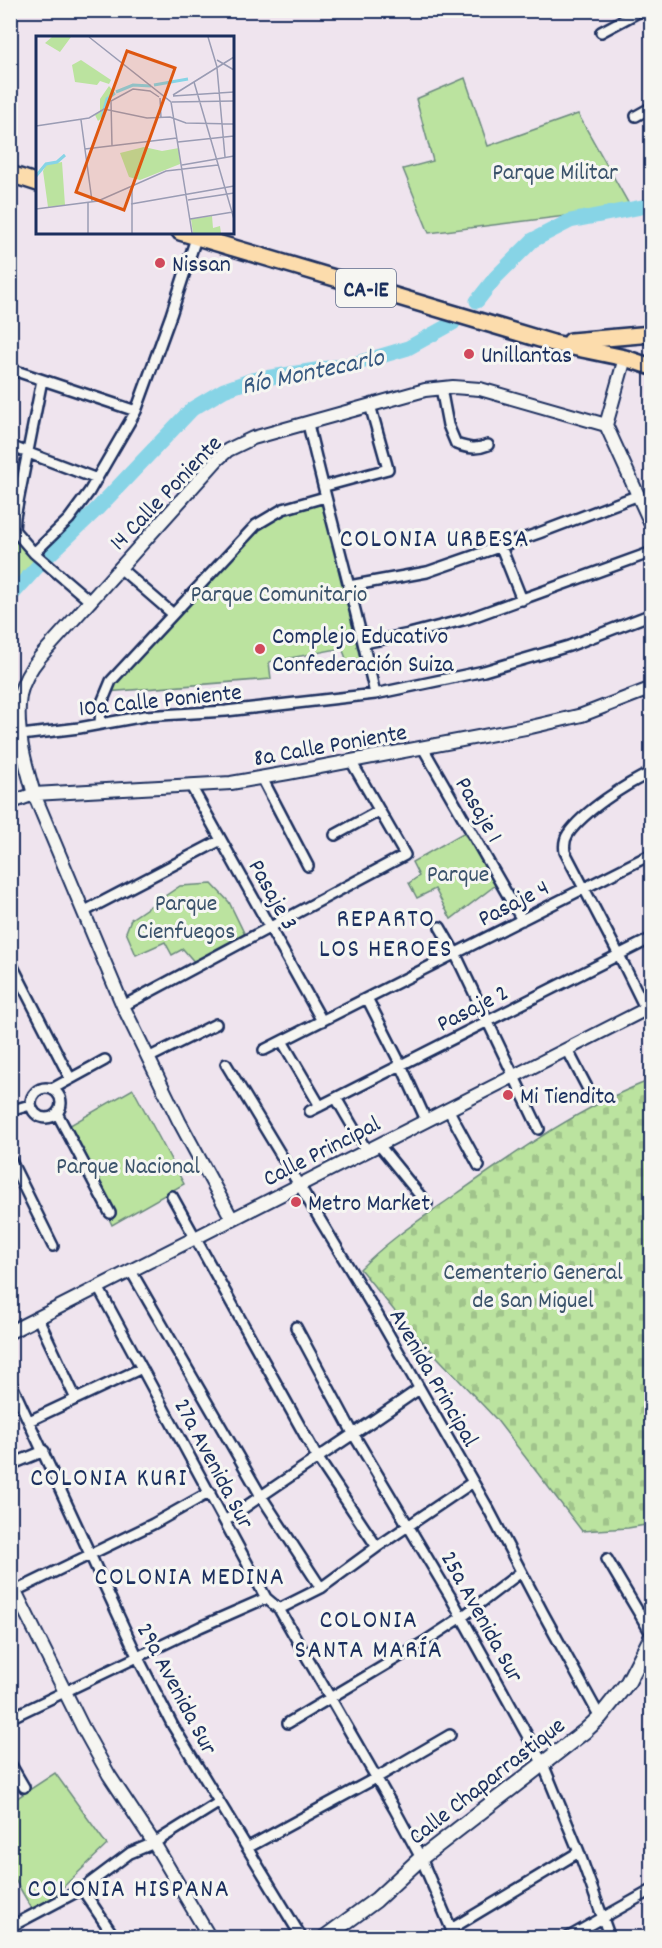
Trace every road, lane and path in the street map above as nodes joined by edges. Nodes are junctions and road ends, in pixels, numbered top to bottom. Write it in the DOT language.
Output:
graph roads {
  1 [pos="642,10"];
  2 [pos="601,32"];
  3 [pos="651,107"];
  4 [pos="636,116"];
  5 [pos="10,174"];
  6 [pos="36,182"];
  7 [pos="185,234"];
  8 [pos="196,238"];
  9 [pos="651,334"];
  10 [pos="632,336"];
  11 [pos="553,343"];
  12 [pos="625,358"];
  13 [pos="651,367"];
  14 [pos="10,369"];
  15 [pos="42,380"];
  16 [pos="441,388"];
  17 [pos="370,405"];
  18 [pos="136,411"];
  19 [pos="308,424"];
  20 [pos="606,425"];
  21 [pos="488,445"];
  22 [pos="10,446"];
  23 [pos="27,453"];
  24 [pos="97,479"];
  25 [pos="329,485"];
  26 [pos="639,495"];
  27 [pos="325,497"];
  28 [pos="650,519"];
  29 [pos="501,547"];
  30 [pos="651,552"];
  31 [pos="34,554"];
  32 [pos="121,568"];
  33 [pos="349,586"];
  34 [pos="522,600"];
  35 [pos="91,602"];
  36 [pos="172,614"];
  37 [pos="651,614"];
  38 [pos="364,643"];
  39 [pos="651,688"];
  40 [pos="375,694"];
  41 [pos="100,724"];
  42 [pos="21,735"];
  43 [pos="423,748"];
  44 [pos="351,761"];
  45 [pos="651,772"];
  46 [pos="262,778"];
  47 [pos="191,786"];
  48 [pos="34,794"];
  49 [pos="10,803"];
  50 [pos="380,811"];
  51 [pos="334,835"];
  52 [pos="222,840"];
  53 [pos="651,854"];
  54 [pos="308,866"];
  55 [pos="585,888"];
  56 [pos="83,912"];
  57 [pos="522,920"];
  58 [pos="270,927"];
  59 [pos="440,927"];
  60 [pos="651,938"];
  61 [pos="455,953"];
  62 [pos="619,954"];
  63 [pos="10,961"];
  64 [pos="367,998"];
  65 [pos="123,1006"];
  66 [pos="648,1007"];
  67 [pos="322,1021"];
  68 [pos="488,1021"];
  69 [pos="651,1022"];
  70 [pos="216,1024"];
  71 [pos="282,1041"];
  72 [pos="567,1049"];
  73 [pos="264,1050"];
  74 [pos="148,1058"];
  75 [pos="105,1060"];
  76 [pos="226,1064"];
  77 [pos="401,1065"];
  78 [pos="514,1076"];
  79 [pos="70,1078"];
  80 [pos="52,1089"];
  81 [pos="590,1093"];
  82 [pos="336,1098"];
  83 [pos="30,1105"];
  84 [pos="320,1106"];
  85 [pos="448,1109"];
  86 [pos="10,1111"];
  87 [pos="310,1111"];
  88 [pos="57,1113"];
  89 [pos="426,1120"];
  90 [pos="539,1129"];
  91 [pos="379,1145"];
  92 [pos="367,1151"];
  93 [pos="10,1159"];
  94 [pos="479,1166"];
  95 [pos="300,1185"];
  96 [pos="172,1196"];
  97 [pos="427,1204"];
  98 [pos="110,1213"];
  99 [pos="232,1219"];
  100 [pos="194,1238"];
  101 [pos="52,1246"];
  102 [pos="131,1271"];
  103 [pos="98,1287"];
  104 [pos="38,1318"];
  105 [pos="296,1327"];
  106 [pos="10,1332"];
  107 [pos="142,1368"];
  108 [pos="10,1382"];
  109 [pos="419,1389"];
  110 [pos="76,1399"];
  111 [pos="29,1421"];
  112 [pos="354,1435"];
  113 [pos="44,1451"];
  114 [pos="317,1457"];
  115 [pos="10,1465"];
  116 [pos="473,1482"];
  117 [pos="210,1492"];
  118 [pos="261,1496"];
  119 [pos="225,1521"];
  120 [pos="409,1525"];
  121 [pos="377,1547"];
  122 [pos="90,1555"];
  123 [pos="607,1559"];
  124 [pos="522,1572"];
  125 [pos="321,1588"];
  126 [pos="12,1589"];
  127 [pos="266,1598"];
  128 [pos="279,1608"];
  129 [pos="462,1617"];
  130 [pos="651,1635"];
  131 [pos="138,1658"];
  132 [pos="66,1691"];
  133 [pos="331,1698"];
  134 [pos="600,1717"];
  135 [pos="10,1718"];
  136 [pos="288,1723"];
  137 [pos="450,1735"];
  138 [pos="10,1762"];
  139 [pos="543,1764"];
  140 [pos="376,1778"];
  141 [pos="24,1787"];
  142 [pos="218,1803"];
  143 [pos="154,1843"];
  144 [pos="247,1848"];
  145 [pos="579,1852"];
  146 [pos="421,1858"];
  147 [pos="82,1889"];
  148 [pos="651,1890"];
  149 [pos="603,1918"];
  150 [pos="10,1927"];
  151 [pos="453,1933"];
  152 [pos="116,1938"];
  153 [pos="210,1938"];
  154 [pos="302,1938"];
  155 [pos="324,1938"];
  156 [pos="567,1938"];
  157 [pos="610,1938"];
  1 -- 2 [label="street"];
  3 -- 4 [label="street"];
  5 -- 6 [label="highway"];
  7 -- 8 [label="highway, CA-1E"];
  8 -- 11 [label="highway, CA-1E"];
  8 -- 18 [label="street"];
  9 -- 10 [label="highway, CA-1E"];
  10 -- 11 [label="highway, CA-1E"];
  10 -- 12 [label="highway"];
  11 -- 12 [label="highway, CA-1E"];
  12 -- 13 [label="highway, CA-1E"];
  12 -- 20 [label="street"];
  14 -- 15 [label="street"];
  15 -- 18 [label="street"];
  15 -- 23 [label="street"];
  16 -- 17 [label="street, 14 Calle Poniente"];
  16 -- 20 [label="street, 14 Calle Poniente"];
  16 -- 21 [label="street"];
  17 -- 19 [label="street, 14 Calle Poniente"];
  17 -- 25 [label="street"];
  18 -- 24 [label="street"];
  19 -- 27 [label="street"];
  19 -- 32 [label="street, 14 Calle Poniente"];
  20 -- 26 [label="street"];
  22 -- 23 [label="street"];
  23 -- 24 [label="street"];
  23 -- 31 [label="street"];
  24 -- 31 [label="street"];
  26 -- 28 [label="street"];
  26 -- 29 [label="street"];
  27 -- 33 [label="street"];
  27 -- 36 [label="street"];
  29 -- 33 [label="street"];
  29 -- 34 [label="street"];
  30 -- 34 [label="street"];
  31 -- 35 [label="street"];
  32 -- 35 [label="street, 14 Calle Poniente"];
  32 -- 36 [label="street"];
  33 -- 38 [label="street"];
  34 -- 38 [label="street"];
  35 -- 42 [label="street, 14 Calle Poniente"];
  36 -- 41 [label="street"];
  37 -- 40 [label="street, 10a Calle Poniente"];
  38 -- 40 [label="street"];
  39 -- 43 [label="street, 8a Calle Poniente"];
  40 -- 41 [label="street, 10a Calle Poniente"];
  41 -- 42 [label="street, 10a Calle Poniente"];
  42 -- 48 [label="street"];
  43 -- 44 [label="street, 8a Calle Poniente"];
  43 -- 57 [label="street, Pasaje 1"];
  44 -- 46 [label="street, 8a Calle Poniente"];
  44 -- 50 [label="street"];
  45 -- 55 [label="street"];
  46 -- 47 [label="street, 8a Calle Poniente"];
  46 -- 54 [label="street"];
  47 -- 48 [label="street, 8a Calle Poniente"];
  47 -- 52 [label="street, Pasaje 3"];
  48 -- 49 [label="street, 8a Calle Poniente"];
  48 -- 56 [label="street"];
  50 -- 51 [label="street"];
  50 -- 58 [label="street"];
  52 -- 56 [label="street"];
  52 -- 58 [label="street, Pasaje 3"];
  53 -- 55 [label="street, Pasaje 4"];
  55 -- 57 [label="street, Pasaje 4"];
  55 -- 62 [label="street"];
  56 -- 65 [label="street"];
  57 -- 61 [label="street, Pasaje 4"];
  58 -- 65 [label="street"];
  58 -- 67 [label="street, Pasaje 3"];
  59 -- 61 [label="street"];
  60 -- 62 [label="street, Pasaje 2"];
  61 -- 64 [label="street, Pasaje 4"];
  61 -- 68 [label="street"];
  62 -- 66 [label="street"];
  62 -- 68 [label="street, Pasaje 2"];
  63 -- 79 [label="street"];
  64 -- 67 [label="street, Pasaje 4"];
  64 -- 77 [label="street"];
  65 -- 74 [label="street"];
  66 -- 69 [label="street"];
  66 -- 72 [label="street, Calle Principal"];
  67 -- 71 [label="street, Pasaje 4"];
  68 -- 77 [label="street, Pasaje 2"];
  68 -- 78 [label="street"];
  70 -- 74 [label="street"];
  71 -- 73 [label="street, Pasaje 4"];
  71 -- 84 [label="street"];
  72 -- 78 [label="street, Calle Principal"];
  72 -- 81 [label="street"];
  74 -- 99 [label="street"];
  75 -- 79 [label="street"];
  76 -- 95 [label="street, Avenida Principal"];
  77 -- 82 [label="street, Pasaje 2"];
  77 -- 89 [label="street"];
  78 -- 85 [label="street, Calle Principal"];
  78 -- 90 [label="street"];
  79 -- 80 [label="street"];
  80 -- 83 [label="street"];
  80 -- 88 [label="street"];
  82 -- 84 [label="street, Pasaje 2"];
  82 -- 92 [label="street"];
  83 -- 86 [label="street"];
  83 -- 88 [label="street"];
  84 -- 87 [label="street, Pasaje 2"];
  85 -- 89 [label="street, Calle Principal"];
  85 -- 94 [label="street"];
  88 -- 98 [label="street"];
  89 -- 91 [label="street, Calle Principal"];
  91 -- 92 [label="street, Calle Principal"];
  91 -- 97 [label="street"];
  92 -- 95 [label="street, Calle Principal"];
  93 -- 101 [label="street"];
  95 -- 99 [label="street, Calle Principal"];
  95 -- 109 [label="street, Avenida Principal"];
  96 -- 100 [label="street"];
  99 -- 100 [label="street, Calle Principal"];
  100 -- 102 [label="street, Calle Principal"];
  100 -- 114 [label="street"];
  102 -- 103 [label="street, Calle Principal"];
  102 -- 118 [label="street"];
  103 -- 104 [label="street, Calle Principal"];
  103 -- 107 [label="street, 27a Avenida Sur"];
  104 -- 106 [label="street, Calle Principal"];
  104 -- 110 [label="street"];
  105 -- 112 [label="street, 25a Avenida Sur"];
  107 -- 110 [label="street"];
  107 -- 117 [label="street, 27a Avenida Sur"];
  108 -- 111 [label="street, 29a Avenida Sur"];
  109 -- 112 [label="street"];
  109 -- 116 [label="street, Avenida Principal"];
  110 -- 111 [label="street"];
  111 -- 113 [label="street, 29a Avenida Sur"];
  112 -- 114 [label="street"];
  112 -- 120 [label="street, 25a Avenida Sur"];
  113 -- 115 [label="street"];
  113 -- 122 [label="street, 29a Avenida Sur"];
  114 -- 118 [label="street"];
  114 -- 121 [label="street"];
  116 -- 120 [label="street"];
  116 -- 124 [label="street, Avenida Principal"];
  117 -- 119 [label="street, 27a Avenida Sur"];
  117 -- 122 [label="street"];
  118 -- 119 [label="street"];
  118 -- 125 [label="street"];
  119 -- 127 [label="street, 27a Avenida Sur"];
  120 -- 121 [label="street"];
  120 -- 129 [label="street, 25a Avenida Sur"];
  121 -- 125 [label="street"];
  122 -- 126 [label="street"];
  122 -- 131 [label="street, 29a Avenida Sur"];
  123 -- 130 [label="street"];
  124 -- 129 [label="street"];
  124 -- 134 [label="street, Avenida Principal"];
  125 -- 128 [label="street"];
  126 -- 132 [label="street"];
  127 -- 128 [label="street, 27a Avenida Sur"];
  127 -- 131 [label="street"];
  128 -- 133 [label="street, 27a Avenida Sur"];
  129 -- 133 [label="street"];
  129 -- 139 [label="street, 25a Avenida Sur"];
  130 -- 134 [label="main road, Calle Chaparrastique"];
  131 -- 132 [label="street"];
  131 -- 142 [label="street, 29a Avenida Sur"];
  132 -- 135 [label="street"];
  132 -- 143 [label="street"];
  133 -- 136 [label="street"];
  133 -- 140 [label="street, 27a Avenida Sur"];
  134 -- 139 [label="main road, Calle Chaparrastique"];
  137 -- 140 [label="street"];
  138 -- 141 [label="street"];
  139 -- 145 [label="street, 25a Avenida Sur"];
  139 -- 146 [label="main road, Calle Chaparrastique"];
  140 -- 144 [label="street"];
  140 -- 146 [label="street, 27a Avenida Sur"];
  142 -- 143 [label="street"];
  142 -- 144 [label="street, 29a Avenida Sur"];
  143 -- 147 [label="street"];
  143 -- 153 [label="street"];
  144 -- 154 [label="street, 29a Avenida Sur"];
  145 -- 149 [label="street, 25a Avenida Sur"];
  145 -- 151 [label="street"];
  146 -- 151 [label="street, 27a Avenida Sur"];
  146 -- 155 [label="main road, Calle Chaparrastique"];
  147 -- 150 [label="street"];
  147 -- 152 [label="street"];
  148 -- 149 [label="street"];
  149 -- 156 [label="street"];
  149 -- 157 [label="street, 25a Avenida Sur"];
}
